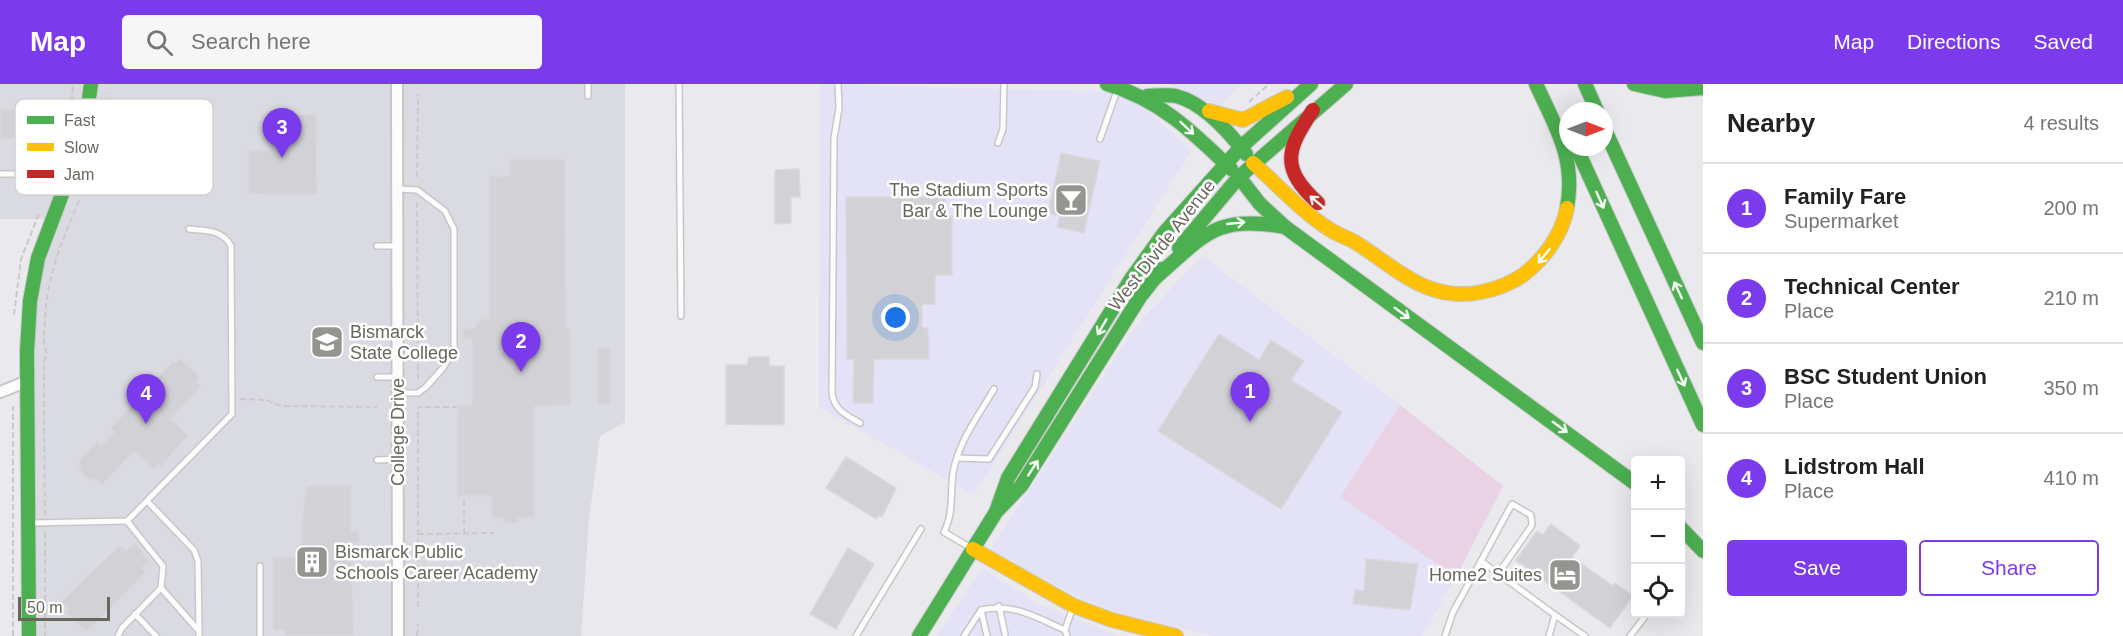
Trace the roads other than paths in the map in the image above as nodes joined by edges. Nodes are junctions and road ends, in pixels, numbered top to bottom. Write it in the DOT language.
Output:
graph roads {
  1 [pos="91,84"];
  2 [pos="397,84"];
  3 [pos="588,84"];
  4 [pos="679,84"];
  5 [pos="838,84"];
  6 [pos="1004,84"];
  7 [pos="1346,84"];
  8 [pos="1536,84"];
  9 [pos="1548,84"];
  10 [pos="1585,84"];
  11 [pos="1634,84"];
  12 [pos="1113,85"];
  13 [pos="1307,87"];
  14 [pos="1703,88"];
  15 [pos="588,96"];
  16 [pos="1147,96"];
  17 [pos="90,99"];
  18 [pos="1190,102"];
  19 [pos="1593,102"];
  20 [pos="1559,109"];
  21 [pos="1313,110"];
  22 [pos="1100,139"];
  23 [pos="998,143"];
  24 [pos="1241,147"];
  25 [pos="1613,148"];
  26 [pos="1580,156"];
  27 [pos="1225,163"];
  28 [pos="1253,163"];
  29 [pos="1239,177"];
  30 [pos="397,189"];
  31 [pos="64,195"];
  32 [pos="1285,227"];
  33 [pos="189,229"];
  34 [pos="1357,243"];
  35 [pos="377,246"];
  36 [pos="397,246"];
  37 [pos="1155,278"];
  38 [pos="681,316"];
  39 [pos="1703,344"];
  40 [pos="1037,374"];
  41 [pos="376,376"];
  42 [pos="398,377"];
  43 [pos="28,381"];
  44 [pos="994,389"];
  45 [pos="0,392"];
  46 [pos="398,393"];
  47 [pos="860,423"];
  48 [pos="1703,425"];
  49 [pos="957,458"];
  50 [pos="398,459"];
  51 [pos="377,460"];
  52 [pos="1631,481"];
  53 [pos="148,502"];
  54 [pos="996,512"];
  55 [pos="127,521"];
  56 [pos="29,523"];
  57 [pos="921,529"];
  58 [pos="1685,532"];
  59 [pos="973,549"];
  60 [pos="1703,551"];
  61 [pos="1481,561"];
  62 [pos="260,566"];
  63 [pos="1498,574"];
  64 [pos="161,588"];
  65 [pos="999,606"];
  66 [pos="1074,606"];
  67 [pos="981,610"];
  68 [pos="135,614"];
  69 [pos="1555,615"];
  70 [pos="1644,618"];
  71 [pos="1139,631"];
  72 [pos="1066,633"];
  73 [pos="199,634"];
  74 [pos="1005,634"];
  75 [pos="29,636"];
  76 [pos="118,636"];
  77 [pos="156,636"];
  78 [pos="260,636"];
  79 [pos="398,636"];
  80 [pos="856,636"];
  81 [pos="919,636"];
  82 [pos="964,636"];
  83 [pos="987,636"];
  84 [pos="1176,636"];
  85 [pos="1445,636"];
  86 [pos="1549,636"];
  87 [pos="1585,636"];
  88 [pos="1630,636"];
  1 -- 17 [label="main road"];
  2 -- 30 [label="street, College Drive"];
  3 -- 15 [label="lane"];
  4 -- 38 [label="lane"];
  5 -- 47 [label="lane"];
  6 -- 23 [label="lane"];
  7 -- 21 [label="main road, West Divide Avenue"];
  8 -- 34 [label="main road, one-way"];
  9 -- 20 [label="main road"];
  10 -- 19 [label="main road"];
  11 -- 14 [label="main road"];
  12 -- 16 [label="main road"];
  12 -- 22 [label="lane"];
  13 -- 18 [label="main road"];
  13 -- 24 [label="main road, West Divide Avenue"];
  16 -- 18 [label="main road"];
  16 -- 27 [label="main road, one-way"];
  18 -- 24 [label="main road"];
  21 -- 28 [label="main road, West Divide Avenue"];
  34 -- 21 [label="main road, one-way"];
  24 -- 27 [label="main road, West Divide Avenue"];
  24 -- 28 [label="main road"];
  39 -- 25 [label="main road, one-way"];
  26 -- 48 [label="main road, one-way"];
  27 -- 29 [label="main road"];
  27 -- 54 [label="main road, West Divide Avenue, one-way"];
  28 -- 29 [label="main road, West Divide Avenue"];
  28 -- 34 [label="main road"];
  29 -- 32 [label="main road"];
  29 -- 37 [label="main road, West Divide Avenue"];
  30 -- 36 [label="street, College Drive"];
  30 -- 46 [label="lane"];
  31 -- 43 [label="main road"];
  37 -- 32 [label="main road, one-way"];
  32 -- 52 [label="main road, one-way"];
  33 -- 53 [label="lane"];
  35 -- 36 [label="lane"];
  36 -- 42 [label="street, College Drive"];
  54 -- 37 [label="main road, West Divide Avenue, one-way"];
  40 -- 49 [label="lane"];
  41 -- 42 [label="lane"];
  42 -- 46 [label="street, College Drive"];
  43 -- 45 [label="street"];
  43 -- 56 [label="main road"];
  44 -- 49 [label="lane"];
  46 -- 50 [label="street, College Drive"];
  49 -- 59 [label="lane"];
  50 -- 51 [label="lane"];
  50 -- 79 [label="street, College Drive"];
  53 -- 55 [label="lane"];
  53 -- 73 [label="lane"];
  54 -- 59 [label="main road, West Divide Avenue"];
  55 -- 56 [label="lane"];
  55 -- 64 [label="lane"];
  56 -- 75 [label="main road"];
  57 -- 80 [label="lane"];
  58 -- 60 [label="main road"];
  59 -- 66 [label="main road"];
  59 -- 81 [label="main road, West Divide Avenue"];
  61 -- 63 [label="lane"];
  61 -- 63 [label="lane"];
  61 -- 85 [label="lane"];
  62 -- 78 [label="lane"];
  63 -- 69 [label="lane"];
  64 -- 68 [label="lane"];
  64 -- 73 [label="lane"];
  65 -- 67 [label="lane"];
  65 -- 72 [label="lane"];
  65 -- 74 [label="lane"];
  66 -- 71 [label="main road"];
  66 -- 72 [label="lane"];
  67 -- 82 [label="lane"];
  67 -- 83 [label="lane"];
  68 -- 76 [label="lane"];
  68 -- 77 [label="lane"];
  69 -- 86 [label="lane"];
  69 -- 87 [label="lane"];
  70 -- 88 [label="lane"];
  71 -- 84 [label="main road"];
}
